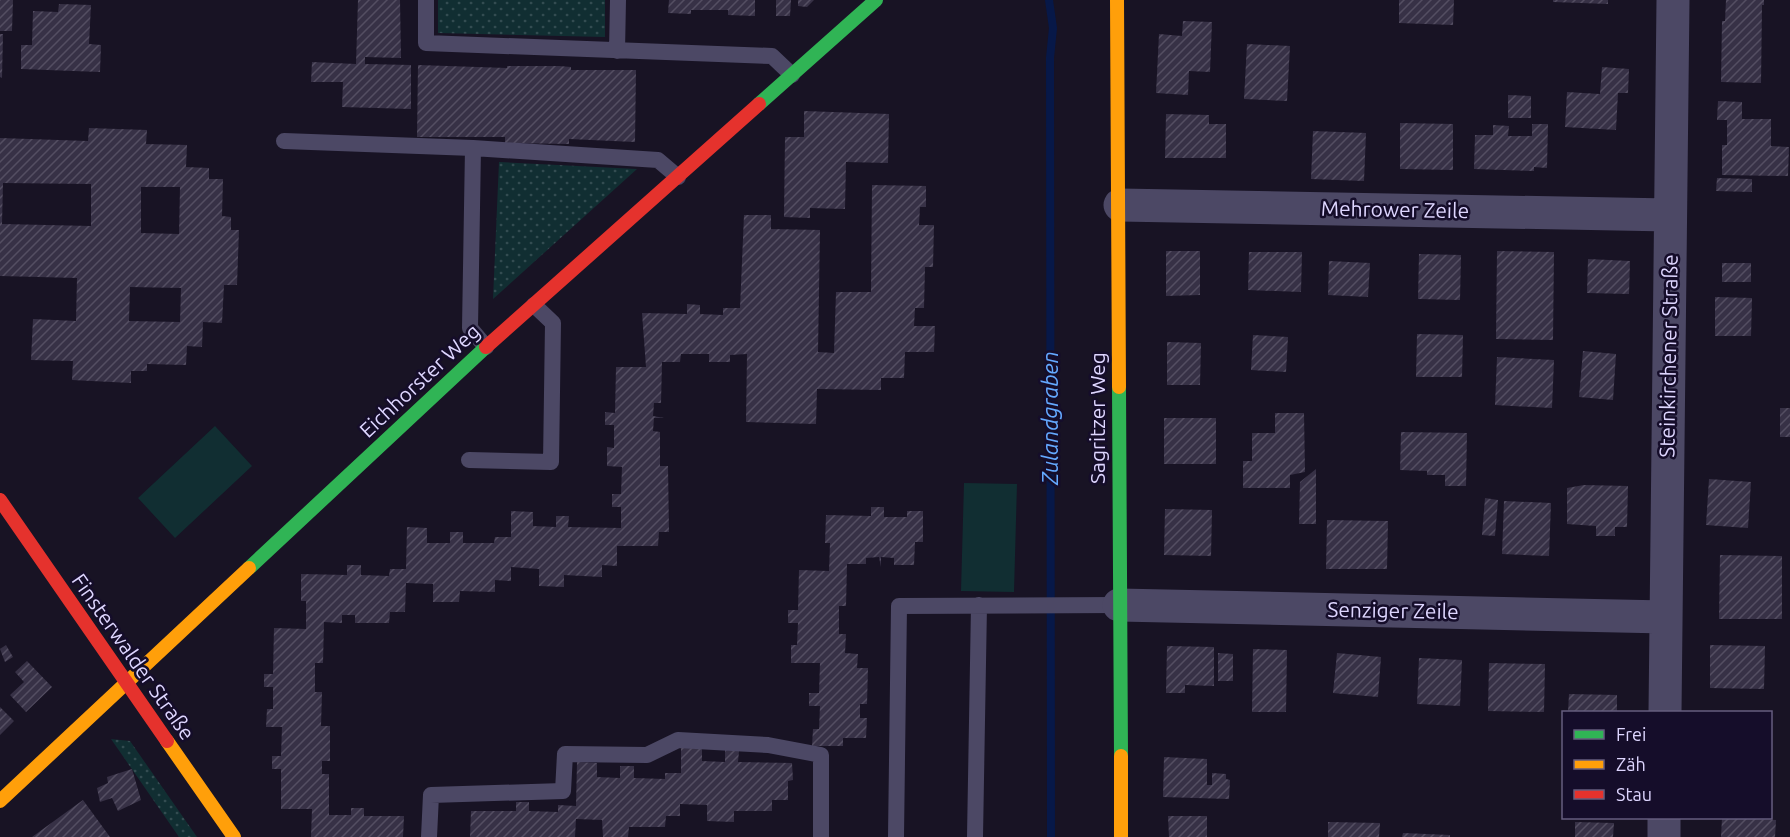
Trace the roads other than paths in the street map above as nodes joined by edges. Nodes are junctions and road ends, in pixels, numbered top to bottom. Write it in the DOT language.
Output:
graph roads {
  1 [pos="426,0"];
  2 [pos="618,0"];
  3 [pos="876,0"];
  4 [pos="1116,0"];
  5 [pos="1673,0"];
  6 [pos="617,51"];
  7 [pos="792,75"];
  8 [pos="284,141"];
  9 [pos="473,148"];
  10 [pos="678,177"];
  11 [pos="1120,205"];
  12 [pos="1670,215"];
  13 [pos="534,304"];
  14 [pos="486,347"];
  15 [pos="469,460"];
  16 [pos="0,500"];
  17 [pos="979,605"];
  18 [pos="1119,605"];
  19 [pos="1666,617"];
  20 [pos="128,682"];
  21 [pos="1665,711"];
  22 [pos="0,801"];
  23 [pos="1664,819"];
  24 [pos="234,837"];
  25 [pos="429,837"];
  26 [pos="821,837"];
  27 [pos="896,837"];
  28 [pos="975,837"];
  29 [pos="1121,837"];
  30 [pos="1664,837"];
  1 -- 6 [label="lane"];
  2 -- 6 [label="lane"];
  3 -- 7 [label="street, Eichhorster Weg"];
  4 -- 11 [label="street, Sagritzer Weg"];
  5 -- 12 [label="street, Steinkirchener Straße"];
  6 -- 7 [label="lane"];
  7 -- 10 [label="street, Eichhorster Weg"];
  8 -- 9 [label="lane"];
  9 -- 10 [label="lane"];
  9 -- 14 [label="lane"];
  10 -- 13 [label="street, Eichhorster Weg"];
  11 -- 12 [label="street, Mehrower Zeile"];
  11 -- 18 [label="street, Sagritzer Weg"];
  12 -- 19 [label="street, Steinkirchener Straße"];
  13 -- 14 [label="street, Eichhorster Weg"];
  13 -- 15 [label="lane"];
  14 -- 20 [label="street, Eichhorster Weg"];
  16 -- 20 [label="street, Finsterwalder Straße"];
  17 -- 18 [label="lane"];
  17 -- 27 [label="lane"];
  17 -- 28 [label="lane"];
  18 -- 19 [label="street, Senziger Zeile"];
  18 -- 29 [label="street, Sagritzer Weg"];
  19 -- 21 [label="street, Steinkirchener Straße"];
  20 -- 22 [label="street, Eichhorster Weg"];
  20 -- 24 [label="street, Finsterwalder Straße"];
  23 -- 30 [label="street"];
  25 -- 26 [label="lane"];
}
